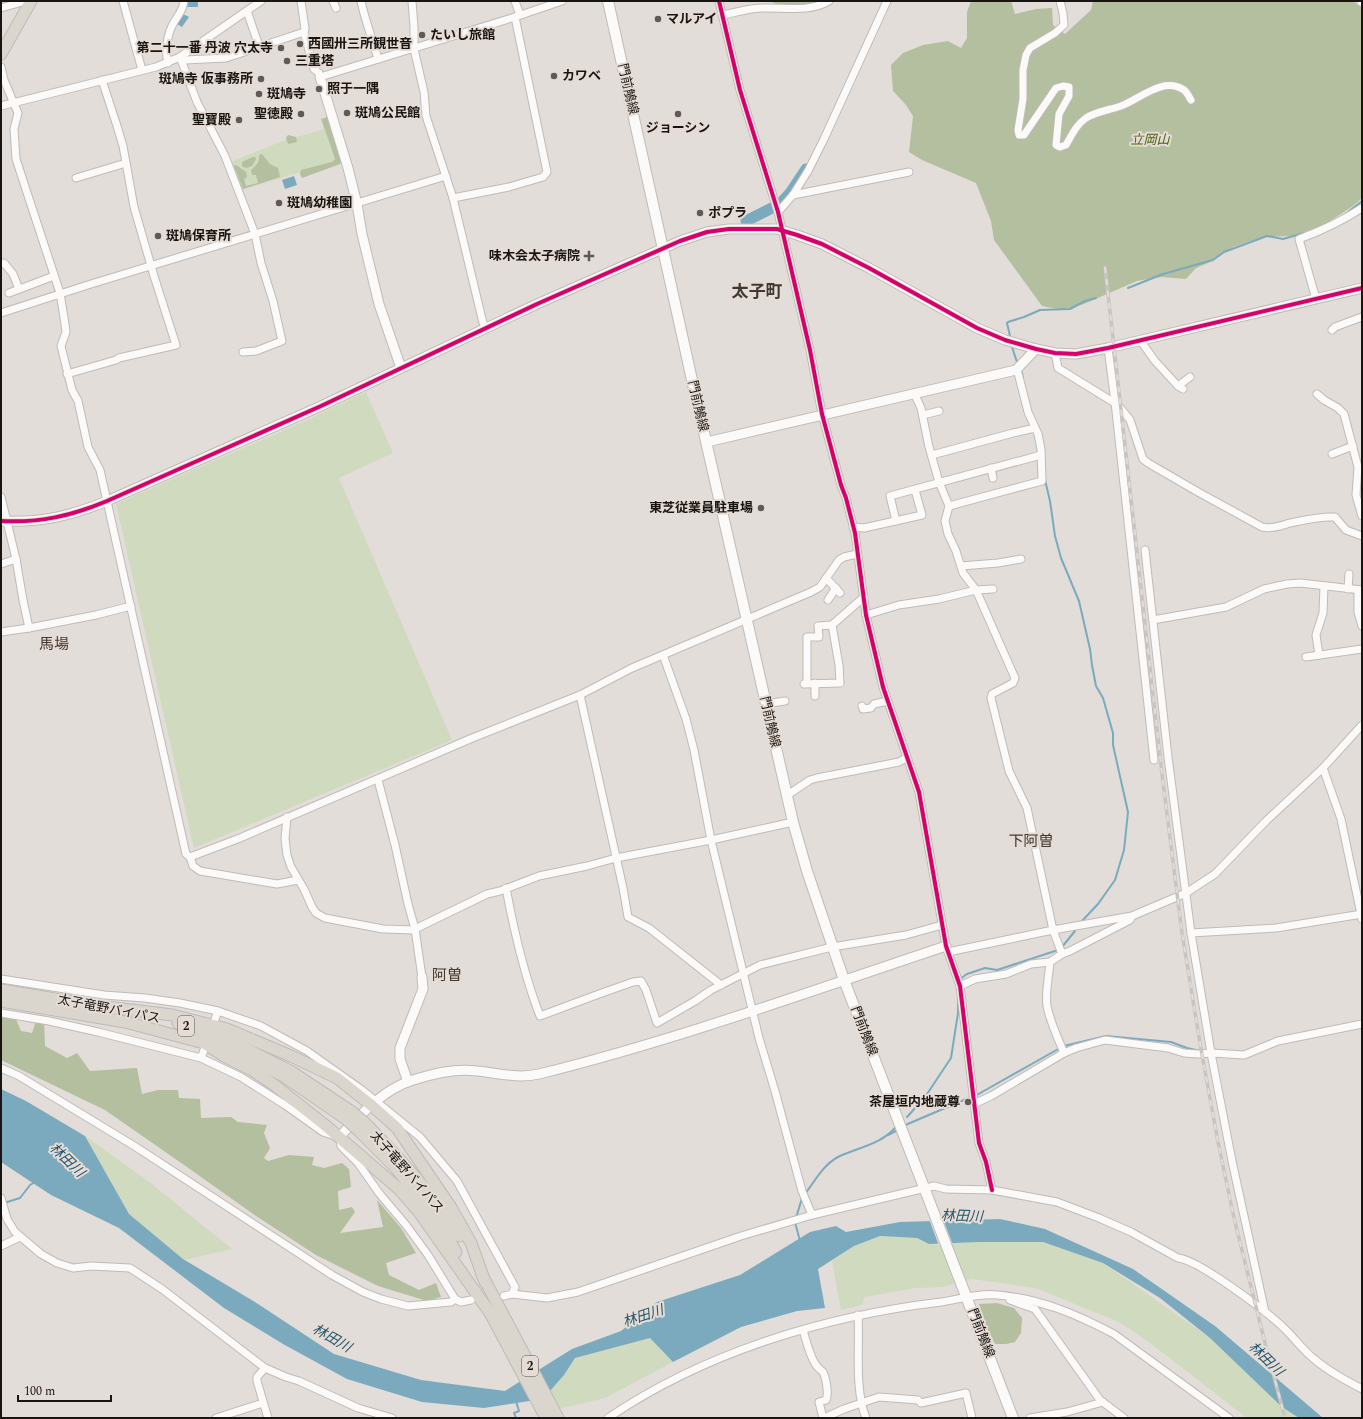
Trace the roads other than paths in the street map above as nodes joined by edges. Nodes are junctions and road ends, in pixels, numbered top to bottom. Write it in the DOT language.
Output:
graph roads {
  1 [pos="26,1"];
  2 [pos="31,1"];
  3 [pos="123,1"];
  4 [pos="184,1"];
  5 [pos="261,1"];
  6 [pos="300,1"];
  7 [pos="333,1"];
  8 [pos="360,1"];
  9 [pos="412,1"];
  10 [pos="515,1"];
  11 [pos="562,1"];
  12 [pos="608,1"];
  13 [pos="719,1"];
  14 [pos="829,1"];
  15 [pos="887,1"];
  16 [pos="1060,1"];
  17 [pos="1,8"];
  18 [pos="336,8"];
  19 [pos="247,11"];
  20 [pos="722,15"];
  21 [pos="518,16"];
  22 [pos="304,32"];
  23 [pos="259,46"];
  24 [pos="414,49"];
  25 [pos="1,54"];
  26 [pos="180,58"];
  27 [pos="378,59"];
  28 [pos="168,63"];
  29 [pos="1,67"];
  30 [pos="142,70"];
  31 [pos="320,77"];
  32 [pos="102,80"];
  33 [pos="1191,100"];
  34 [pos="15,102"];
  35 [pos="1,106"];
  36 [pos="126,164"];
  37 [pos="909,172"];
  38 [pos="446,176"];
  39 [pos="76,178"];
  40 [pos="794,195"];
  41 [pos="453,198"];
  42 [pos="357,204"];
  43 [pos="777,208"];
  44 [pos="1362,208"];
  45 [pos="782,231"];
  46 [pos="255,234"];
  47 [pos="663,250"];
  48 [pos="1,264"];
  49 [pos="151,266"];
  50 [pos="54,276"];
  51 [pos="1362,288"];
  52 [pos="19,290"];
  53 [pos="9,293"];
  54 [pos="60,293"];
  55 [pos="1316,299"];
  56 [pos="1,313"];
  57 [pos="1362,317"];
  58 [pos="486,328"];
  59 [pos="1332,330"];
  60 [pos="1140,340"];
  61 [pos="1108,348"];
  62 [pos="1036,349"];
  63 [pos="243,352"];
  64 [pos="1055,353"];
  65 [pos="401,368"];
  66 [pos="1018,369"];
  67 [pos="67,374"];
  68 [pos="1190,377"];
  69 [pos="914,393"];
  70 [pos="1317,394"];
  71 [pos="1115,402"];
  72 [pos="939,412"];
  73 [pos="822,414"];
  74 [pos="923,415"];
  75 [pos="1035,428"];
  76 [pos="707,442"];
  77 [pos="1353,446"];
  78 [pos="1332,454"];
  79 [pos="932,455"];
  80 [pos="1041,455"];
  81 [pos="991,468"];
  82 [pos="993,478"];
  83 [pos="939,482"];
  84 [pos="915,490"];
  85 [pos="1,497"];
  86 [pos="107,501"];
  87 [pos="949,506"];
  88 [pos="1362,516"];
  89 [pos="4,521"];
  90 [pos="896,521"];
  91 [pos="853,527"];
  92 [pos="1362,536"];
  93 [pos="1145,550"];
  94 [pos="858,554"];
  95 [pos="16,559"];
  96 [pos="1021,559"];
  97 [pos="1,564"];
  98 [pos="961,566"];
  99 [pos="1349,574"];
  100 [pos="826,578"];
  101 [pos="1324,586"];
  102 [pos="993,589"];
  103 [pos="1348,589"];
  104 [pos="976,590"];
  105 [pos="1360,590"];
  106 [pos="864,597"];
  107 [pos="828,600"];
  108 [pos="131,606"];
  109 [pos="866,615"];
  110 [pos="746,619"];
  111 [pos="1153,620"];
  112 [pos="832,625"];
  113 [pos="1362,626"];
  114 [pos="29,628"];
  115 [pos="1,632"];
  116 [pos="1362,649"];
  117 [pos="663,655"];
  118 [pos="1319,655"];
  119 [pos="1306,657"];
  120 [pos="815,683"];
  121 [pos="580,694"];
  122 [pos="815,696"];
  123 [pos="785,701"];
  124 [pos="888,701"];
  125 [pos="765,704"];
  126 [pos="862,706"];
  127 [pos="1362,725"];
  128 [pos="906,758"];
  129 [pos="1154,760"];
  130 [pos="1322,768"];
  131 [pos="378,780"];
  132 [pos="786,796"];
  133 [pos="287,817"];
  134 [pos="793,822"];
  135 [pos="711,840"];
  136 [pos="190,857"];
  137 [pos="616,858"];
  138 [pos="298,880"];
  139 [pos="506,888"];
  140 [pos="1186,893"];
  141 [pos="1132,916"];
  142 [pos="1362,916"];
  143 [pos="942,925"];
  144 [pos="416,930"];
  145 [pos="1053,930"];
  146 [pos="1191,933"];
  147 [pos="832,946"];
  148 [pos="947,949"];
  149 [pos="1062,954"];
  150 [pos="1050,962"];
  151 [pos="743,973"];
  152 [pos="422,977"];
  153 [pos="1,979"];
  154 [pos="844,980"];
  155 [pos="722,985"];
  156 [pos="960,986"];
  157 [pos="1,990"];
  158 [pos="1,1001"];
  159 [pos="105,1001"];
  160 [pos="752,1010"];
  161 [pos="218,1011"];
  162 [pos="1,1012"];
  163 [pos="215,1019"];
  164 [pos="1362,1024"];
  165 [pos="204,1047"];
  166 [pos="1064,1053"];
  167 [pos="1211,1053"];
  168 [pos="201,1058"];
  169 [pos="1,1068"];
  170 [pos="408,1082"];
  171 [pos="373,1103"];
  172 [pos="974,1104"];
  173 [pos="349,1116"];
  174 [pos="363,1128"];
  175 [pos="339,1137"];
  176 [pos="925,1190"];
  177 [pos="992,1190"];
  178 [pos="1,1198"];
  179 [pos="812,1215"];
  180 [pos="20,1237"];
  181 [pos="1,1246"];
  182 [pos="485,1282"];
  183 [pos="966,1295"];
  184 [pos="998,1295"];
  185 [pos="455,1299"];
  186 [pos="471,1300"];
  187 [pos="1265,1312"];
  188 [pos="858,1315"];
  189 [pos="498,1316"];
  190 [pos="803,1330"];
  191 [pos="265,1368"];
  192 [pos="1362,1389"];
  193 [pos="1104,1402"];
  194 [pos="263,1403"];
  195 [pos="862,1404"];
  196 [pos="216,1418"];
  197 [pos="268,1418"];
  198 [pos="392,1418"];
  199 [pos="546,1418"];
  200 [pos="558,1418"];
  201 [pos="608,1418"];
  202 [pos="823,1418"];
  203 [pos="866,1418"];
  204 [pos="972,1418"];
  205 [pos="1013,1418"];
  206 [pos="1030,1418"];
  207 [pos="1124,1418"];
  208 [pos="1229,1418"];
  1 -- 17 [label="street"];
  2 -- 25 [label="highway"];
  3 -- 30 [label="street"];
  4 -- 28 [label="street"];
  5 -- 19 [label="street"];
  6 -- 22 [label="street"];
  7 -- 18 [label="street"];
  8 -- 27 [label="street"];
  9 -- 24 [label="street"];
  10 -- 21 [label="street"];
  11 -- 21 [label="street"];
  12 -- 47 [label="main road, 門前鵤線"];
  13 -- 20 [label="street"];
  14 -- 20 [label="street"];
  15 -- 40 [label="street"];
  16 -- 33 [label="street"];
  19 -- 23 [label="street"];
  19 -- 26 [label="street"];
  20 -- 43 [label="street"];
  21 -- 24 [label="street"];
  21 -- 41 [label="street"];
  22 -- 23 [label="street"];
  22 -- 31 [label="street"];
  23 -- 26 [label="street"];
  24 -- 27 [label="street"];
  24 -- 38 [label="street"];
  26 -- 28 [label="street"];
  26 -- 46 [label="street"];
  27 -- 31 [label="street"];
  28 -- 30 [label="street"];
  29 -- 34 [label="street"];
  30 -- 32 [label="street"];
  31 -- 42 [label="street"];
  32 -- 34 [label="street"];
  32 -- 36 [label="street"];
  34 -- 35 [label="street"];
  34 -- 50 [label="street"];
  36 -- 39 [label="street"];
  36 -- 49 [label="street"];
  37 -- 40 [label="street"];
  38 -- 41 [label="street"];
  38 -- 42 [label="street"];
  40 -- 43 [label="street"];
  41 -- 58 [label="street"];
  42 -- 46 [label="street"];
  42 -- 65 [label="street"];
  43 -- 45 [label="street"];
  44 -- 55 [label="street"];
  45 -- 47 [label="street"];
  45 -- 62 [label="street"];
  45 -- 73 [label="street"];
  46 -- 49 [label="street"];
  46 -- 63 [label="street"];
  47 -- 58 [label="street"];
  47 -- 76 [label="main road, 門前鵤線"];
  48 -- 52 [label="street"];
  49 -- 54 [label="street"];
  49 -- 67 [label="street"];
  50 -- 52 [label="street"];
  50 -- 54 [label="street"];
  51 -- 55 [label="street"];
  52 -- 53 [label="street"];
  54 -- 56 [label="street"];
  54 -- 67 [label="street"];
  55 -- 60 [label="street"];
  57 -- 59 [label="street"];
  58 -- 65 [label="street"];
  60 -- 61 [label="street"];
  60 -- 68 [label="street"];
  61 -- 64 [label="street"];
  61 -- 71 [label="street"];
  62 -- 64 [label="street"];
  62 -- 66 [label="street"];
  64 -- 71 [label="street"];
  65 -- 86 [label="street"];
  66 -- 69 [label="street"];
  66 -- 75 [label="street"];
  67 -- 86 [label="street"];
  69 -- 73 [label="street"];
  69 -- 74 [label="street"];
  70 -- 77 [label="street"];
  71 -- 92 [label="street"];
  71 -- 129 [label="street"];
  72 -- 74 [label="street"];
  73 -- 76 [label="street"];
  73 -- 91 [label="street"];
  74 -- 79 [label="street"];
  75 -- 79 [label="street"];
  75 -- 80 [label="street"];
  76 -- 110 [label="main road, 門前鵤線"];
  77 -- 78 [label="street"];
  77 -- 88 [label="street"];
  79 -- 83 [label="street"];
  80 -- 81 [label="street"];
  80 -- 87 [label="street"];
  81 -- 82 [label="street"];
  81 -- 83 [label="street"];
  83 -- 84 [label="street"];
  83 -- 87 [label="street"];
  84 -- 90 [label="street"];
  84 -- 90 [label="street"];
  85 -- 89 [label="street"];
  86 -- 89 [label="street"];
  86 -- 108 [label="street"];
  87 -- 98 [label="street"];
  89 -- 95 [label="street"];
  90 -- 91 [label="street"];
  91 -- 94 [label="street"];
  93 -- 111 [label="street"];
  94 -- 100 [label="street"];
  94 -- 106 [label="street"];
  95 -- 97 [label="street"];
  95 -- 114 [label="street"];
  96 -- 98 [label="street"];
  98 -- 104 [label="street"];
  99 -- 103 [label="street"];
  100 -- 107 [label="street"];
  100 -- 110 [label="street"];
  101 -- 103 [label="street"];
  101 -- 111 [label="street"];
  101 -- 118 [label="street"];
  102 -- 104 [label="street"];
  103 -- 105 [label="street"];
  104 -- 109 [label="street"];
  104 -- 145 [label="street"];
  105 -- 113 [label="street"];
  106 -- 109 [label="street"];
  106 -- 112 [label="street"];
  108 -- 114 [label="street"];
  108 -- 136 [label="street"];
  109 -- 124 [label="street"];
  110 -- 117 [label="street"];
  110 -- 125 [label="main road, 門前鵤線"];
  111 -- 140 [label="street"];
  112 -- 120 [label="street"];
  112 -- 120 [label="street"];
  114 -- 115 [label="street"];
  116 -- 118 [label="street"];
  117 -- 121 [label="street"];
  117 -- 135 [label="street"];
  118 -- 119 [label="street"];
  120 -- 122 [label="street"];
  121 -- 131 [label="street"];
  121 -- 137 [label="street"];
  123 -- 125 [label="street"];
  124 -- 126 [label="street"];
  124 -- 128 [label="street"];
  125 -- 132 [label="main road, 門前鵤線"];
  127 -- 130 [label="street"];
  128 -- 132 [label="street"];
  128 -- 143 [label="street"];
  130 -- 140 [label="street"];
  130 -- 142 [label="street"];
  131 -- 133 [label="street"];
  131 -- 144 [label="street"];
  132 -- 134 [label="main road, 門前鵤線"];
  133 -- 136 [label="street"];
  133 -- 138 [label="street"];
  134 -- 135 [label="street"];
  134 -- 147 [label="main road, 門前鵤線"];
  135 -- 137 [label="street"];
  135 -- 151 [label="street"];
  136 -- 138 [label="street"];
  137 -- 139 [label="street"];
  137 -- 155 [label="street"];
  138 -- 144 [label="street"];
  139 -- 144 [label="street"];
  139 -- 155 [label="street"];
  140 -- 141 [label="street"];
  140 -- 146 [label="street"];
  141 -- 145 [label="street"];
  141 -- 149 [label="street"];
  142 -- 146 [label="street"];
  143 -- 147 [label="street"];
  143 -- 148 [label="street"];
  144 -- 152 [label="street"];
  145 -- 148 [label="street"];
  145 -- 149 [label="street"];
  146 -- 167 [label="street"];
  147 -- 151 [label="street"];
  147 -- 154 [label="main road, 門前鵤線"];
  148 -- 154 [label="street"];
  148 -- 156 [label="street"];
  149 -- 150 [label="street"];
  150 -- 156 [label="street"];
  150 -- 166 [label="street"];
  151 -- 155 [label="street"];
  151 -- 160 [label="street"];
  152 -- 170 [label="street"];
  153 -- 159 [label="street"];
  154 -- 160 [label="street"];
  154 -- 176 [label="main road, 門前鵤線"];
  156 -- 172 [label="street"];
  157 -- 159 [label="highway, 太子竜野バイパス / 2"];
  158 -- 165 [label="highway, 太子竜野バイパス / 2"];
  159 -- 161 [label="street"];
  159 -- 171 [label="highway"];
  159 -- 173 [label="highway, 太子竜野バイパス / 2"];
  160 -- 170 [label="street"];
  160 -- 179 [label="street"];
  161 -- 163 [label="street"];
  161 -- 171 [label="street"];
  162 -- 168 [label="street"];
  164 -- 167 [label="street"];
  165 -- 168 [label="street"];
  165 -- 173 [label="highway, 太子竜野バイパス / 2"];
  165 -- 175 [label="highway"];
  166 -- 167 [label="street"];
  166 -- 172 [label="street"];
  167 -- 187 [label="street"];
  168 -- 175 [label="street"];
  169 -- 185 [label="street"];
  170 -- 171 [label="street"];
  171 -- 175 [label="street"];
  171 -- 179 [label="street"];
  171 -- 182 [label="highway"];
  172 -- 177 [label="street"];
  173 -- 174 [label="highway, 太子竜野バイパス / 2, bridge"];
  174 -- 182 [label="highway, 太子竜野バイパス / 2"];
  174 -- 189 [label="highway, 太子竜野バイパス / 2"];
  175 -- 185 [label="street"];
  175 -- 189 [label="highway"];
  176 -- 177 [label="street"];
  176 -- 179 [label="street"];
  176 -- 183 [label="main road, 門前鵤線"];
  177 -- 187 [label="street"];
  178 -- 180 [label="street"];
  180 -- 181 [label="street"];
  180 -- 191 [label="street"];
  182 -- 189 [label="highway, 太子竜野バイパス / 2"];
  183 -- 184 [label="street"];
  183 -- 188 [label="street"];
  183 -- 205 [label="main road, 門前鵤線"];
  184 -- 193 [label="street"];
  184 -- 208 [label="street"];
  185 -- 186 [label="street"];
  187 -- 192 [label="street"];
  188 -- 190 [label="street"];
  188 -- 195 [label="street"];
  189 -- 199 [label="highway, 太子竜野バイパス / 2"];
  189 -- 200 [label="highway, 太子竜野バイパス / 2"];
  190 -- 201 [label="street"];
  190 -- 202 [label="street"];
  191 -- 194 [label="street"];
  191 -- 198 [label="street"];
  193 -- 206 [label="street"];
  193 -- 207 [label="street"];
  194 -- 196 [label="street"];
  194 -- 197 [label="street"];
  195 -- 202 [label="street"];
  195 -- 203 [label="street"];
  195 -- 204 [label="street"];
}
